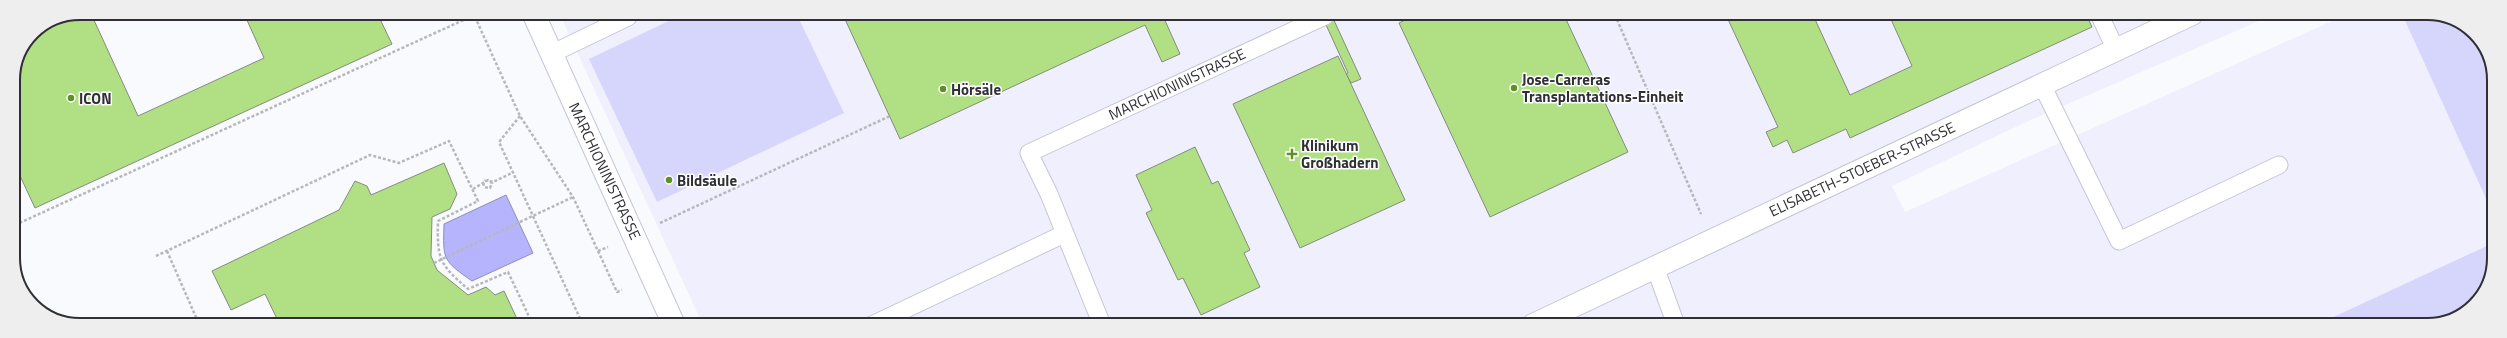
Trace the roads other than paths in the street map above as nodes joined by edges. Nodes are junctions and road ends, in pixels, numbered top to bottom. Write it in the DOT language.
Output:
graph roads {
  1 [pos="536,20"];
  2 [pos="622,20"];
  3 [pos="1316,20"];
  4 [pos="2102,20"];
  5 [pos="2179,20"];
  6 [pos="2116,50"];
  7 [pos="551,54"];
  8 [pos="2042,85"];
  9 [pos="2279,165"];
  10 [pos="1064,234"];
  11 [pos="1655,267"];
  12 [pos="671,318"];
  13 [pos="887,318"];
  14 [pos="1099,318"];
  15 [pos="1548,318"];
  16 [pos="1673,318"];
  1 -- 7 [label="street, MARCHIONINISTRASSE"];
  2 -- 7 [label="lane"];
  3 -- 10 [label="lane, MARCHIONINISTRASSE"];
  4 -- 6 [label="lane"];
  5 -- 6 [label="street, ELISABETH-STOEBER-STRASSE"];
  6 -- 8 [label="street, ELISABETH-STOEBER-STRASSE"];
  7 -- 12 [label="street, MARCHIONINISTRASSE"];
  8 -- 9 [label="lane"];
  8 -- 11 [label="street, ELISABETH-STOEBER-STRASSE"];
  10 -- 13 [label="lane"];
  10 -- 14 [label="lane"];
  11 -- 15 [label="street, ELISABETH-STOEBER-STRASSE"];
  11 -- 16 [label="lane"];
}
